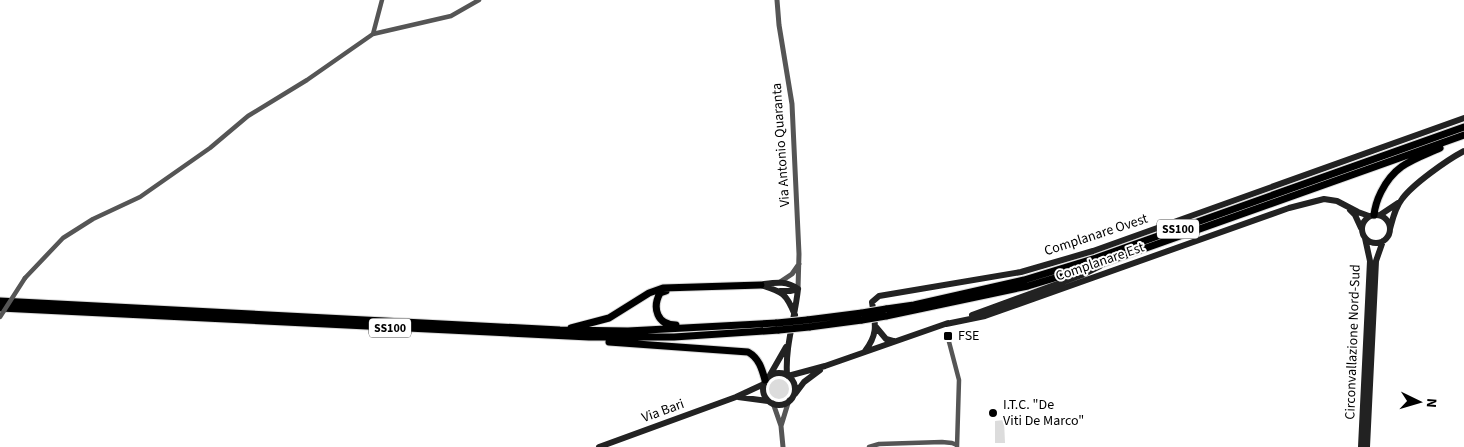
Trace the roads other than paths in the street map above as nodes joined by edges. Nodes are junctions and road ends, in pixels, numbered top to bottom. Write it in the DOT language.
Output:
graph roads {
  1 [pos="382,0"];
  2 [pos="479,0"];
  3 [pos="777,0"];
  4 [pos="373,34"];
  5 [pos="1464,118"];
  6 [pos="1464,127"];
  7 [pos="1464,136"];
  8 [pos="1464,151"];
  9 [pos="1402,199"];
  10 [pos="1347,207"];
  11 [pos="1375,215"];
  12 [pos="1361,228"];
  13 [pos="1390,228"];
  14 [pos="1364,238"];
  15 [pos="1382,241"];
  16 [pos="1110,261"];
  17 [pos="799,263"];
  18 [pos="780,282"];
  19 [pos="761,285"];
  20 [pos="682,287"];
  21 [pos="798,289"];
  22 [pos="780,290"];
  23 [pos="0,301"];
  24 [pos="0,308"];
  25 [pos="886,312"];
  26 [pos="795,315"];
  27 [pos="0,317"];
  28 [pos="946,324"];
  29 [pos="778,326"];
  30 [pos="724,327"];
  31 [pos="876,328"];
  32 [pos="560,330"];
  33 [pos="511,334"];
  34 [pos="948,338"];
  35 [pos="893,341"];
  36 [pos="788,344"];
  37 [pos="865,351"];
  38 [pos="825,366"];
  39 [pos="787,376"];
  40 [pos="766,380"];
  41 [pos="736,397"];
  42 [pos="790,399"];
  43 [pos="770,402"];
  44 [pos="781,426"];
  45 [pos="957,446"];
  46 [pos="599,447"];
  47 [pos="783,447"];
  48 [pos="869,447"];
  49 [pos="1361,447"];
  50 [pos="1367,447"];
  1 -- 4 [label="street"];
  2 -- 4 [label="street"];
  3 -- 17 [label="street, Via Antonio Quaranta"];
  4 -- 27 [label="street, bridge"];
  5 -- 31 [label="main road, Complanare Ovest"];
  6 -- 25 [label="highway, SS100"];
  7 -- 11 [label="highway, SS100"];
  7 -- 16 [label="highway, SS100"];
  8 -- 9 [label="main road"];
  9 -- 11 [label="main road"];
  9 -- 13 [label="main road"];
  10 -- 11 [label="main road, Complanare Est"];
  10 -- 12 [label="main road"];
  10 -- 28 [label="main road, Complanare Est"];
  11 -- 12 [label="main road"];
  11 -- 13 [label="main road"];
  12 -- 14 [label="main road"];
  13 -- 15 [label="main road"];
  14 -- 15 [label="main road"];
  14 -- 49 [label="main road, Circonvallazione Nord-Sud"];
  15 -- 50 [label="main road, Circonvallazione Nord-Sud"];
  16 -- 25 [label="highway, SS100"];
  16 -- 28 [label="main road"];
  17 -- 18 [label="street"];
  17 -- 21 [label="street, Via Antonio Quaranta"];
  18 -- 19 [label="main road"];
  18 -- 21 [label="main road"];
  19 -- 20 [label="highway, SS100"];
  19 -- 22 [label="main road"];
  20 -- 30 [label="highway, SS100"];
  20 -- 32 [label="highway, SS100"];
  21 -- 22 [label="main road"];
  21 -- 26 [label="main road"];
  22 -- 26 [label="main road"];
  23 -- 32 [label="highway, SS100"];
  24 -- 33 [label="highway, SS100"];
  25 -- 29 [label="highway, SS100, bridge"];
  26 -- 36 [label="main road"];
  28 -- 35 [label="main road"];
  29 -- 30 [label="highway, SS100"];
  29 -- 33 [label="highway, SS100"];
  30 -- 32 [label="highway, SS100"];
  31 -- 35 [label="main road"];
  31 -- 37 [label="main road"];
  33 -- 40 [label="highway, SS100"];
  34 -- 45 [label="street"];
  35 -- 37 [label="main road"];
  36 -- 39 [label="main road"];
  36 -- 40 [label="main road"];
  37 -- 38 [label="main road"];
  38 -- 39 [label="main road"];
  38 -- 42 [label="main road"];
  39 -- 40 [label="main road"];
  39 -- 42 [label="main road"];
  40 -- 41 [label="main road, Via Bari"];
  40 -- 43 [label="main road"];
  41 -- 43 [label="main road"];
  41 -- 46 [label="main road, Via Bari"];
  42 -- 43 [label="main road"];
  42 -- 44 [label="street"];
  43 -- 44 [label="street"];
  44 -- 47 [label="street"];
  45 -- 48 [label="street"];
}
